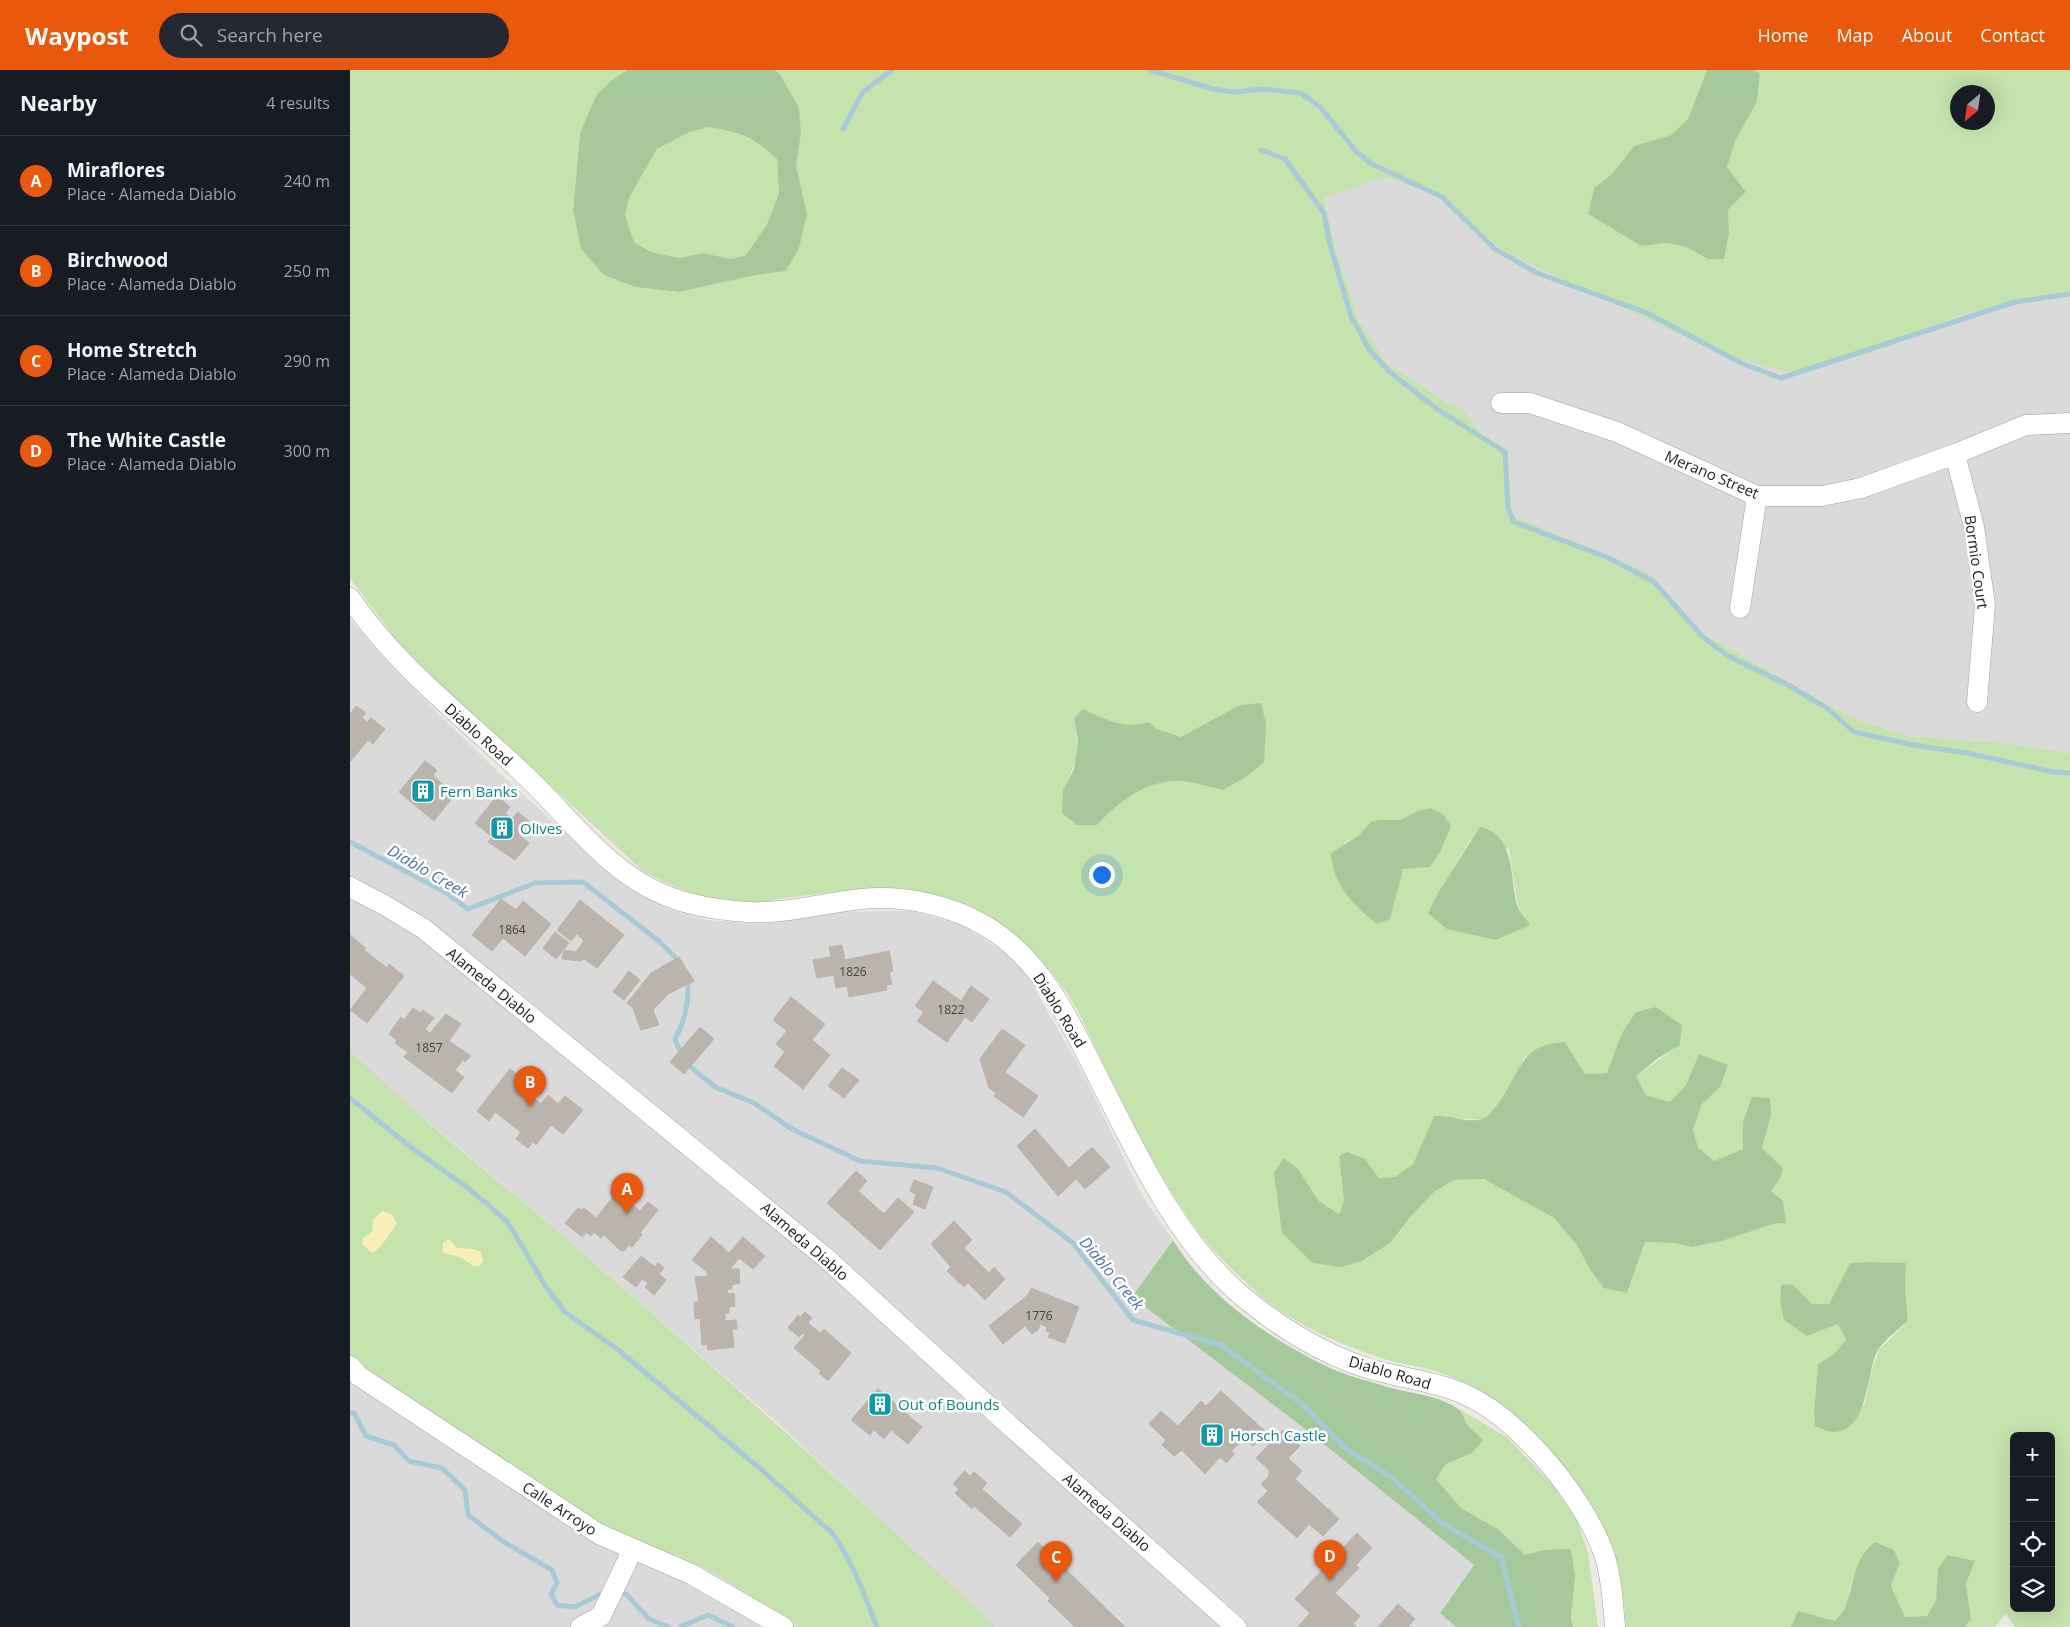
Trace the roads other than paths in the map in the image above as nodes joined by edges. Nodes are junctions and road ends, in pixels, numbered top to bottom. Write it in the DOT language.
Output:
graph roads {
  1 [pos="1501,403"];
  2 [pos="2070,423"];
  3 [pos="1956,454"];
  4 [pos="1758,496"];
  5 [pos="350,598"];
  6 [pos="1740,608"];
  7 [pos="1977,702"];
  8 [pos="350,887"];
  9 [pos="350,1366"];
  10 [pos="633,1548"];
  11 [pos="581,1627"];
  12 [pos="783,1627"];
  13 [pos="1236,1627"];
  14 [pos="1616,1627"];
  1 -- 4 [label="street, Merano Street"];
  2 -- 3 [label="street, Merano Street"];
  3 -- 4 [label="street, Merano Street"];
  3 -- 7 [label="street, Bormio Court"];
  4 -- 6 [label="street"];
  5 -- 14 [label="street, Diablo Road"];
  8 -- 13 [label="street, Alameda Diablo"];
  9 -- 10 [label="street, Calle Arroyo"];
  10 -- 11 [label="street"];
  10 -- 12 [label="street, Calle Arroyo"];
}
